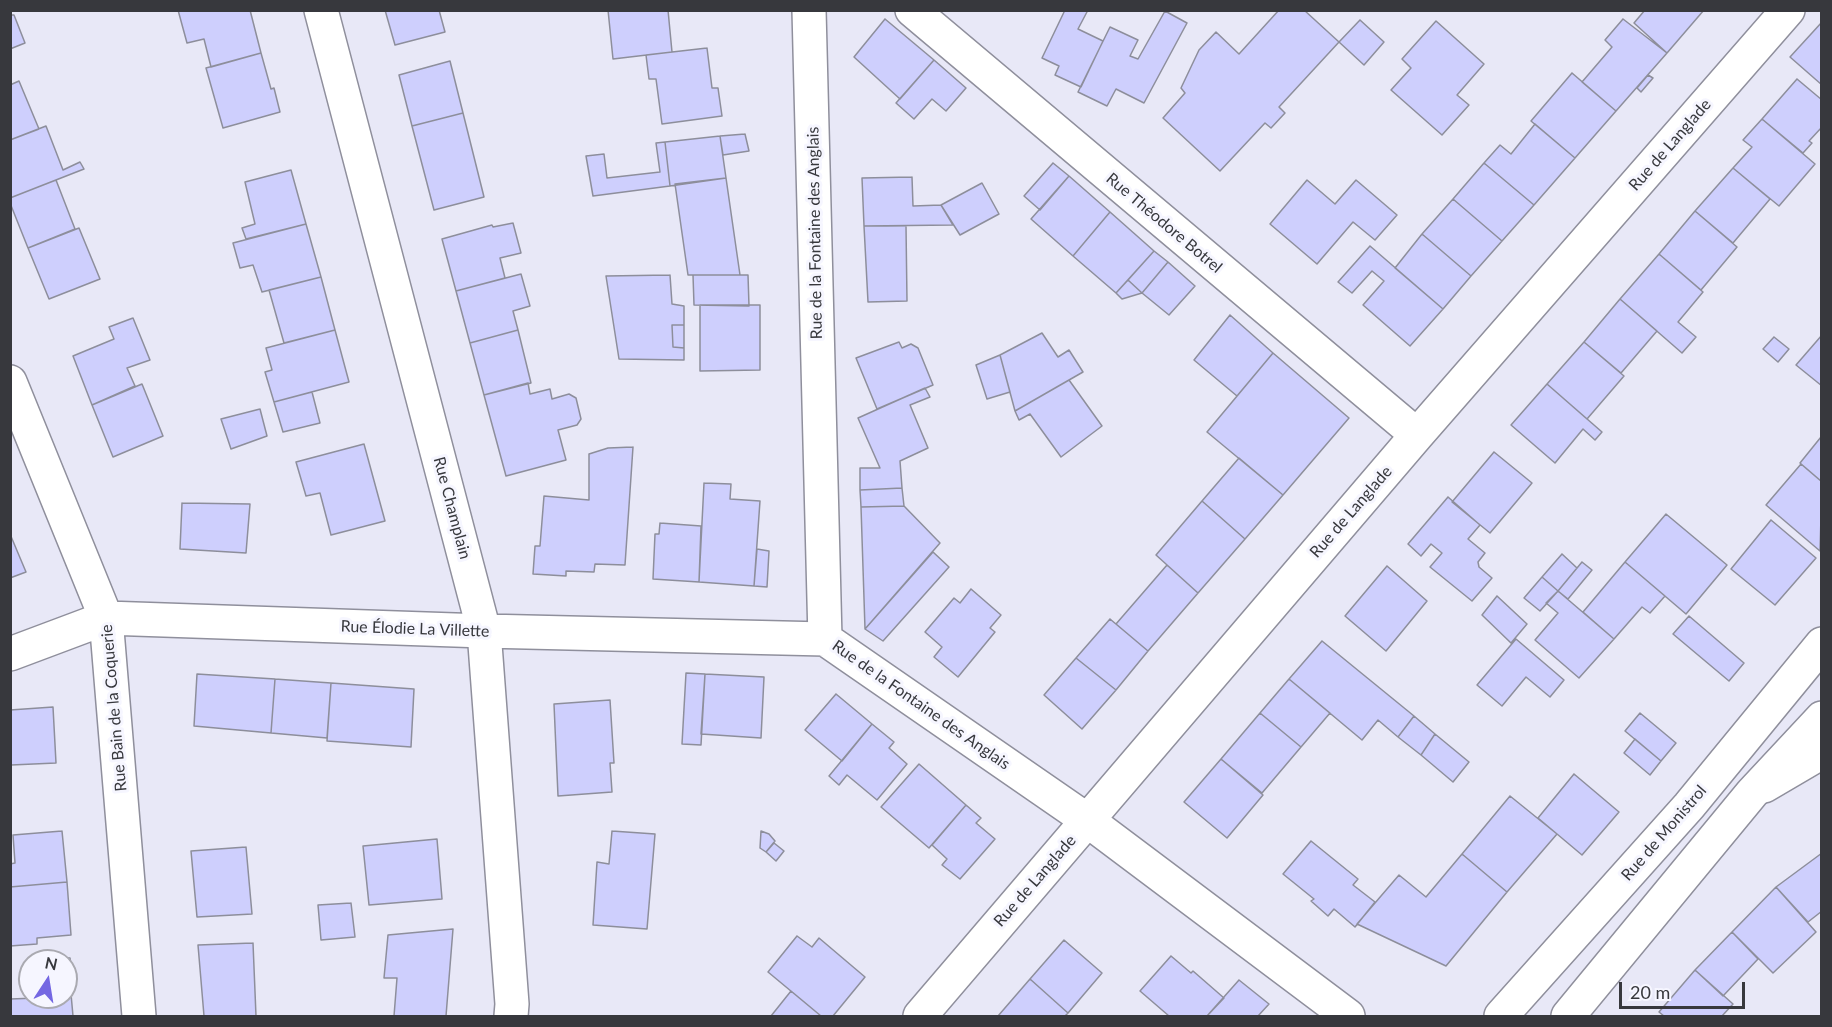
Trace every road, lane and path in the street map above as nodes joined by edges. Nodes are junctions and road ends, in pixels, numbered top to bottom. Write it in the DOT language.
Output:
graph roads {
  1 [pos="321,10"];
  2 [pos="809,10"];
  3 [pos="912,10"];
  4 [pos="1788,10"];
  5 [pos="10,382"];
  6 [pos="1417,435"];
  7 [pos="106,618"];
  8 [pos="484,631"];
  9 [pos="825,639"];
  10 [pos="1821,644"];
  11 [pos="10,654"];
  12 [pos="1821,718"];
  13 [pos="1821,752"];
  14 [pos="1752,793"];
  15 [pos="1087,820"];
  16 [pos="139,1017"];
  17 [pos="511,1017"];
  18 [pos="920,1017"];
  19 [pos="1348,1017"];
  20 [pos="1501,1017"];
  21 [pos="1569,1017"];
  1 -- 8 [label="street, Rue Champlain"];
  2 -- 9 [label="street, Rue de la Fontaine des Anglais"];
  3 -- 6 [label="street, Rue Théodore Botrel"];
  4 -- 6 [label="street, Rue de Langlade"];
  5 -- 7 [label="street, Rue Bain de la Coquerie"];
  6 -- 15 [label="street, Rue de Langlade"];
  7 -- 8 [label="street, Rue Élodie La Villette"];
  7 -- 11 [label="street, Rue Élodie La Villette"];
  7 -- 16 [label="street, Rue Bain de la Coquerie"];
  8 -- 9 [label="street, Rue Élodie La Villette"];
  8 -- 17 [label="street, Rue Champlain"];
  9 -- 15 [label="street, Rue de la Fontaine des Anglais"];
  10 -- 20 [label="street, Rue de Monistrol"];
  12 -- 14 [label="street"];
  13 -- 14 [label="street"];
  14 -- 21 [label="street"];
  15 -- 18 [label="street, Rue de Langlade"];
  15 -- 19 [label="street, Rue de la Fontaine des Anglais"];
}
